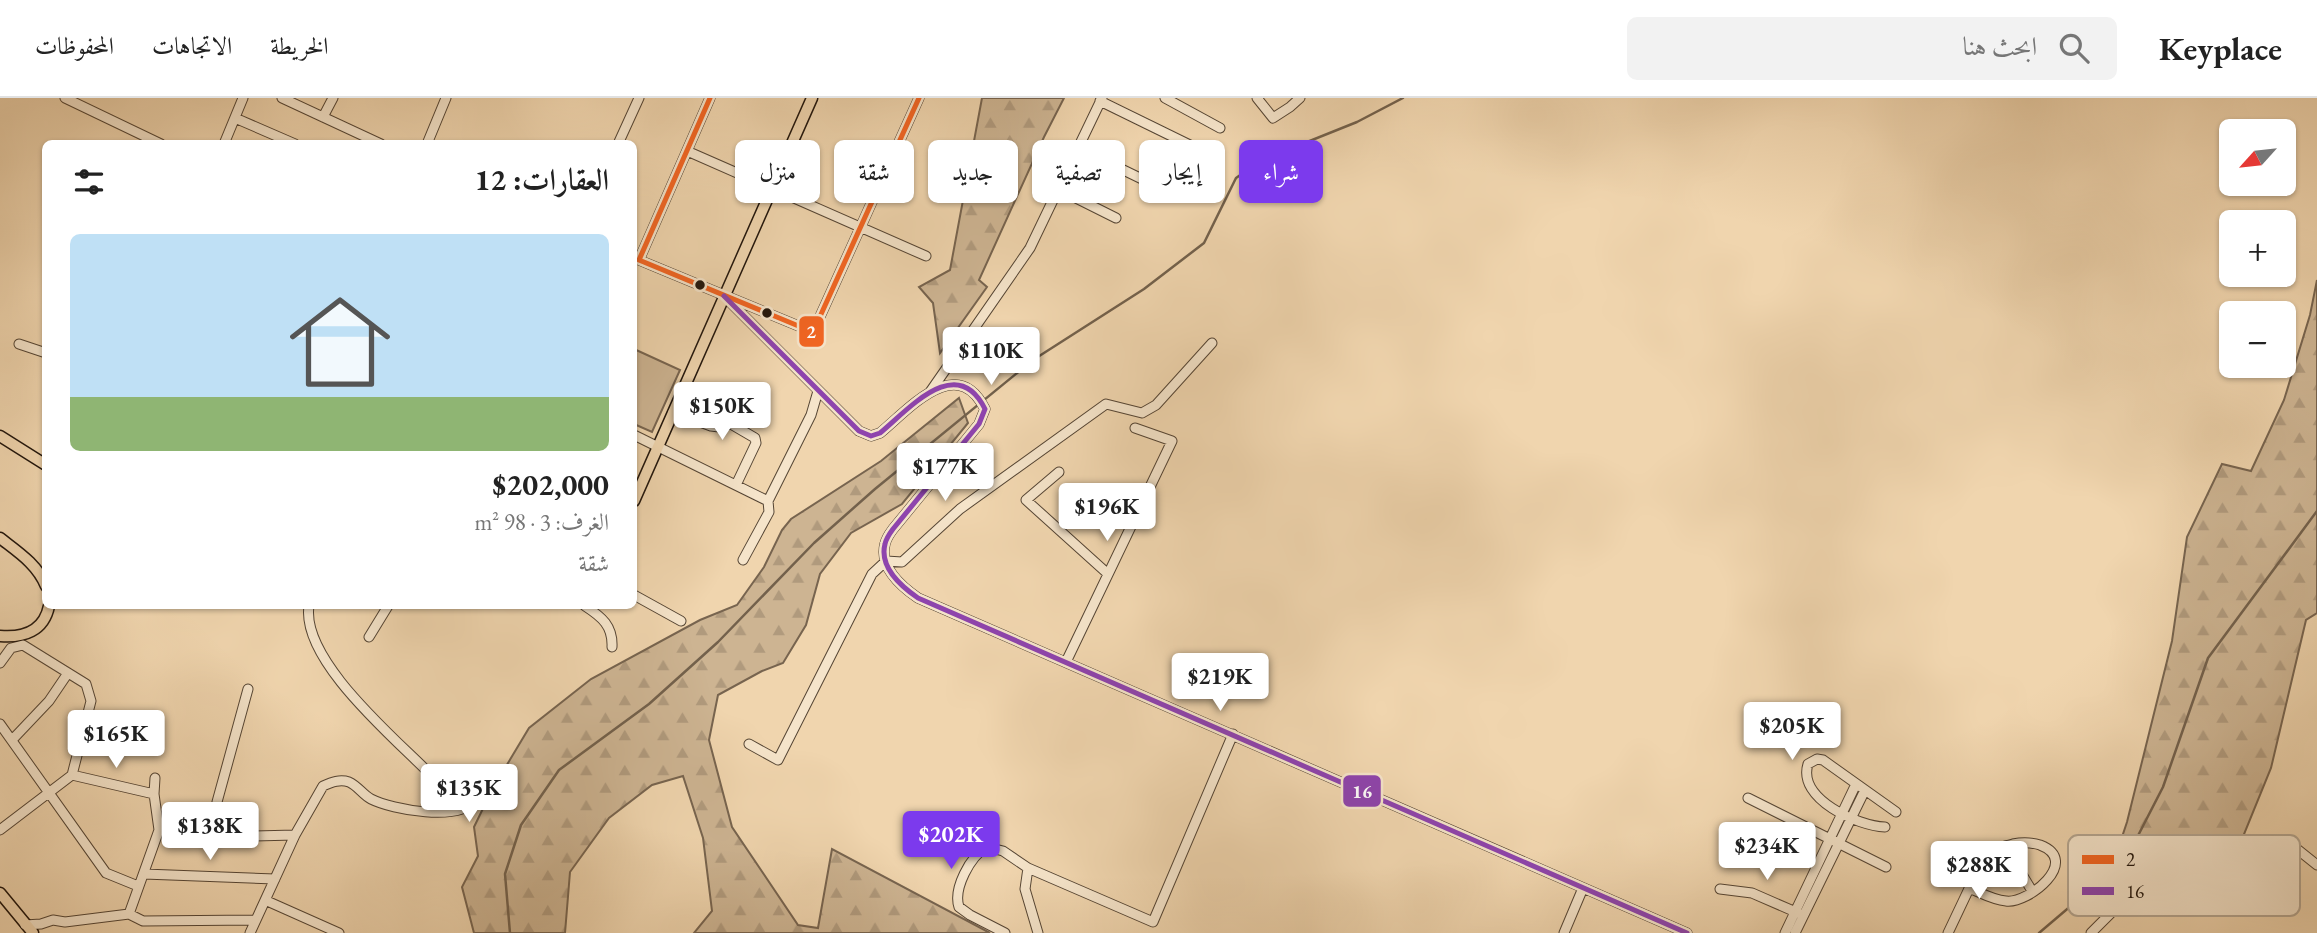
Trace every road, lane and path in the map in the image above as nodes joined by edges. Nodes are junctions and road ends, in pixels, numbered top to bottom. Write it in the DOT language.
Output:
graph roads {
  1 [pos="65,98"];
  2 [pos="243,98"];
  3 [pos="282,98"];
  4 [pos="333,98"];
  5 [pos="446,98"];
  6 [pos="639,98"];
  7 [pos="710,98"];
  8 [pos="812,98"];
  9 [pos="918,98"];
  10 [pos="1165,98"];
  11 [pos="1257,98"];
  12 [pos="1300,98"];
  13 [pos="1101,100"];
  14 [pos="323,117"];
  15 [pos="235,118"];
  16 [pos="1220,128"];
  17 [pos="153,140"];
  18 [pos="226,140"];
  19 [pos="286,140"];
  20 [pos="371,140"];
  21 [pos="429,140"];
  22 [pos="620,140"];
  23 [pos="793,140"];
  24 [pos="1082,140"];
  25 [pos="1180,140"];
  26 [pos="687,151"];
  27 [pos="735,172"];
  28 [pos="765,203"];
  29 [pos="806,203"];
  30 [pos="1051,203"];
  31 [pos="1086,203"];
  32 [pos="1116,218"];
  33 [pos="860,227"];
  34 [pos="926,256"];
  35 [pos="637,257"];
  36 [pos="637,259"];
  37 [pos="724,296"];
  38 [pos="1212,343"];
  39 [pos="19,344"];
  40 [pos="42,352"];
  41 [pos="818,391"];
  42 [pos="930,392"];
  43 [pos="673,412"];
  44 [pos="1135,428"];
  45 [pos="0,436"];
  46 [pos="637,436"];
  47 [pos="658,446"];
  48 [pos="42,462"];
  49 [pos="1059,472"];
  50 [pos="736,485"];
  51 [pos="637,494"];
  52 [pos="768,501"];
  53 [pos="0,538"];
  54 [pos="743,560"];
  55 [pos="886,561"];
  56 [pos="1108,574"];
  57 [pos="42,578"];
  58 [pos="637,597"];
  59 [pos="49,609"];
  60 [pos="309,609"];
  61 [pos="386,609"];
  62 [pos="590,609"];
  63 [pos="681,621"];
  64 [pos="0,636"];
  65 [pos="369,637"];
  66 [pos="612,647"];
  67 [pos="1066,662"];
  68 [pos="0,663"];
  69 [pos="68,673"];
  70 [pos="248,689"];
  71 [pos="0,724"];
  72 [pos="1233,734"];
  73 [pos="12,740"];
  74 [pos="749,744"];
  75 [pos="72,775"];
  76 [pos="155,778"];
  77 [pos="1856,784"];
  78 [pos="1865,790"];
  79 [pos="50,792"];
  80 [pos="154,794"];
  81 [pos="1748,798"];
  82 [pos="1896,812"];
  83 [pos="1847,816"];
  84 [pos="1885,827"];
  85 [pos="0,830"];
  86 [pos="159,830"];
  87 [pos="295,835"];
  88 [pos="219,838"];
  89 [pos="1834,841"];
  90 [pos="2005,846"];
  91 [pos="2300,851"];
  92 [pos="2317,865"];
  93 [pos="1886,867"];
  94 [pos="1028,868"];
  95 [pos="144,874"];
  96 [pos="275,879"];
  97 [pos="138,886"];
  98 [pos="1583,888"];
  99 [pos="1969,888"];
  100 [pos="1720,889"];
  101 [pos="2032,891"];
  102 [pos="0,893"];
  103 [pos="267,901"];
  104 [pos="129,914"];
  105 [pos="1799,914"];
  106 [pos="2108,916"];
  107 [pos="256,920"];
  108 [pos="1153,922"];
  109 [pos="29,929"];
  110 [pos="250,933"];
  111 [pos="339,933"];
  112 [pos="1005,933"];
  113 [pos="1038,933"];
  114 [pos="1149,933"];
  115 [pos="1564,933"];
  116 [pos="1687,933"];
  117 [pos="1785,933"];
  118 [pos="1795,933"];
  119 [pos="1948,933"];
  120 [pos="2091,933"];
  1 -- 17 [label="street"];
  2 -- 15 [label="street"];
  3 -- 14 [label="street"];
  4 -- 14 [label="street"];
  5 -- 21 [label="street"];
  6 -- 22 [label="street"];
  7 -- 26 [label="street"];
  8 -- 23 [label="main road"];
  9 -- 33 [label="street"];
  10 -- 16 [label="street"];
  11 -- 12 [label="street"];
  13 -- 24 [label="street"];
  13 -- 25 [label="street"];
  14 -- 20 [label="street"];
  15 -- 18 [label="street"];
  15 -- 19 [label="street"];
  26 -- 27 [label="street"];
  26 -- 35 [label="street"];
  28 -- 37 [label="main road"];
  29 -- 33 [label="street"];
  30 -- 42 [label="street"];
  31 -- 32 [label="street"];
  33 -- 34 [label="street"];
  33 -- 37 [label="street"];
  36 -- 37 [label="street"];
  37 -- 41 [label="street"];
  37 -- 43 [label="main road"];
  38 -- 55 [label="street"];
  39 -- 40 [label="street"];
  41 -- 42 [label="street"];
  41 -- 52 [label="street"];
  42 -- 55 [label="street"];
  43 -- 47 [label="main road"];
  43 -- 50 [label="street"];
  44 -- 56 [label="street"];
  45 -- 48 [label="main road"];
  46 -- 47 [label="street"];
  47 -- 50 [label="street"];
  47 -- 51 [label="main road"];
  49 -- 56 [label="street"];
  50 -- 52 [label="street"];
  52 -- 54 [label="street"];
  53 -- 57 [label="main road"];
  55 -- 67 [label="street"];
  55 -- 74 [label="street"];
  56 -- 67 [label="street"];
  58 -- 63 [label="street"];
  59 -- 64 [label="main road"];
  60 -- 87 [label="street"];
  61 -- 65 [label="street"];
  62 -- 66 [label="street"];
  67 -- 72 [label="street"];
  68 -- 69 [label="street"];
  69 -- 73 [label="street"];
  69 -- 75 [label="street"];
  70 -- 88 [label="street"];
  71 -- 73 [label="street"];
  72 -- 98 [label="street"];
  72 -- 108 [label="street"];
  73 -- 79 [label="street"];
  75 -- 79 [label="street"];
  75 -- 80 [label="street"];
  76 -- 80 [label="street"];
  77 -- 78 [label="street"];
  77 -- 83 [label="street"];
  77 -- 83 [label="street"];
  78 -- 82 [label="street"];
  78 -- 83 [label="street"];
  79 -- 85 [label="street"];
  79 -- 97 [label="street"];
  80 -- 86 [label="street"];
  81 -- 89 [label="street"];
  83 -- 84 [label="street"];
  83 -- 89 [label="street"];
  86 -- 88 [label="street"];
  86 -- 95 [label="street"];
  87 -- 88 [label="street"];
  87 -- 96 [label="street"];
  89 -- 93 [label="street"];
  89 -- 105 [label="street"];
  90 -- 99 [label="street"];
  90 -- 101 [label="street"];
  90 -- 101 [label="street"];
  91 -- 92 [label="street"];
  94 -- 108 [label="street"];
  94 -- 112 [label="street"];
  94 -- 113 [label="street"];
  95 -- 96 [label="street"];
  95 -- 97 [label="street"];
  96 -- 103 [label="street"];
  97 -- 104 [label="street"];
  98 -- 115 [label="street"];
  98 -- 116 [label="street"];
  99 -- 101 [label="street"];
  99 -- 119 [label="street"];
  100 -- 105 [label="street"];
  102 -- 109 [label="main road"];
  103 -- 107 [label="street"];
  103 -- 111 [label="street"];
  104 -- 107 [label="street"];
  104 -- 109 [label="street"];
  105 -- 117 [label="street"];
  105 -- 118 [label="street"];
  106 -- 120 [label="street"];
  107 -- 110 [label="street"];
  108 -- 114 [label="street"];
}
